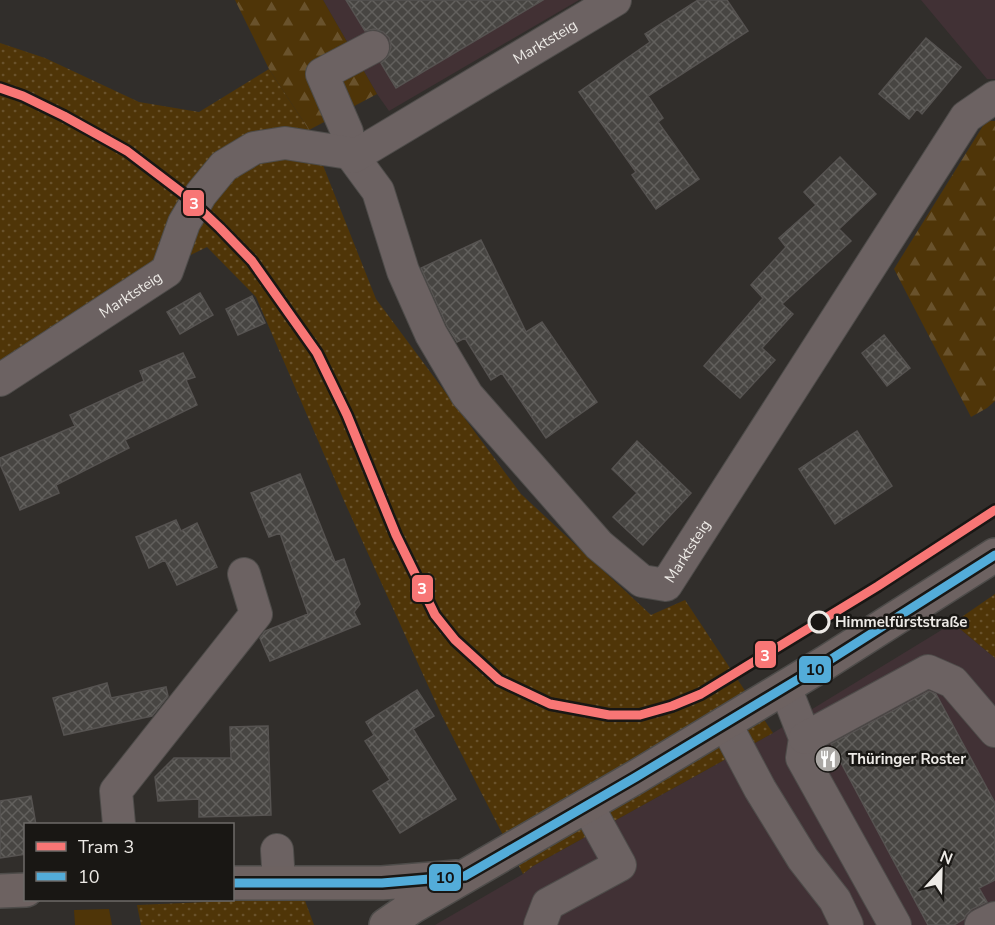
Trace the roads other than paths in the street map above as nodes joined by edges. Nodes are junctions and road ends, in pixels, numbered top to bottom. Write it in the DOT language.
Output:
graph roads {
  1 [pos="615,0"];
  2 [pos="373,47"];
  3 [pos="995,97"];
  4 [pos="351,155"];
  5 [pos="0,380"];
  6 [pos="995,555"];
  7 [pos="244,574"];
  8 [pos="785,687"];
  9 [pos="725,723"];
  10 [pos="995,731"];
  11 [pos="804,738"];
  12 [pos="587,805"];
  13 [pos="119,823"];
  14 [pos="277,850"];
  15 [pos="465,876"];
  16 [pos="279,882"];
  17 [pos="234,883"];
  18 [pos="382,883"];
  19 [pos="24,890"];
  20 [pos="0,891"];
  21 [pos="995,918"];
  22 [pos="407,919"];
  23 [pos="540,925"];
  24 [pos="847,925"];
  25 [pos="895,925"];
  26 [pos="981,925"];
  1 -- 4 [label="street, Marktsteig"];
  2 -- 4 [label="street"];
  3 -- 4 [label="street, Marktsteig"];
  4 -- 5 [label="street, Marktsteig"];
  6 -- 8 [label="main road"];
  7 -- 13 [label="street"];
  8 -- 9 [label="main road"];
  8 -- 11 [label="street"];
  9 -- 12 [label="main road"];
  9 -- 24 [label="street"];
  10 -- 11 [label="street"];
  11 -- 25 [label="street"];
  12 -- 15 [label="main road"];
  12 -- 23 [label="street"];
  14 -- 16 [label="street"];
  15 -- 18 [label="main road"];
  15 -- 22 [label="main road"];
  16 -- 17 [label="main road"];
  16 -- 18 [label="main road"];
  18 -- 22 [label="main road"];
  19 -- 20 [label="main road"];
  21 -- 26 [label="street"];
}
